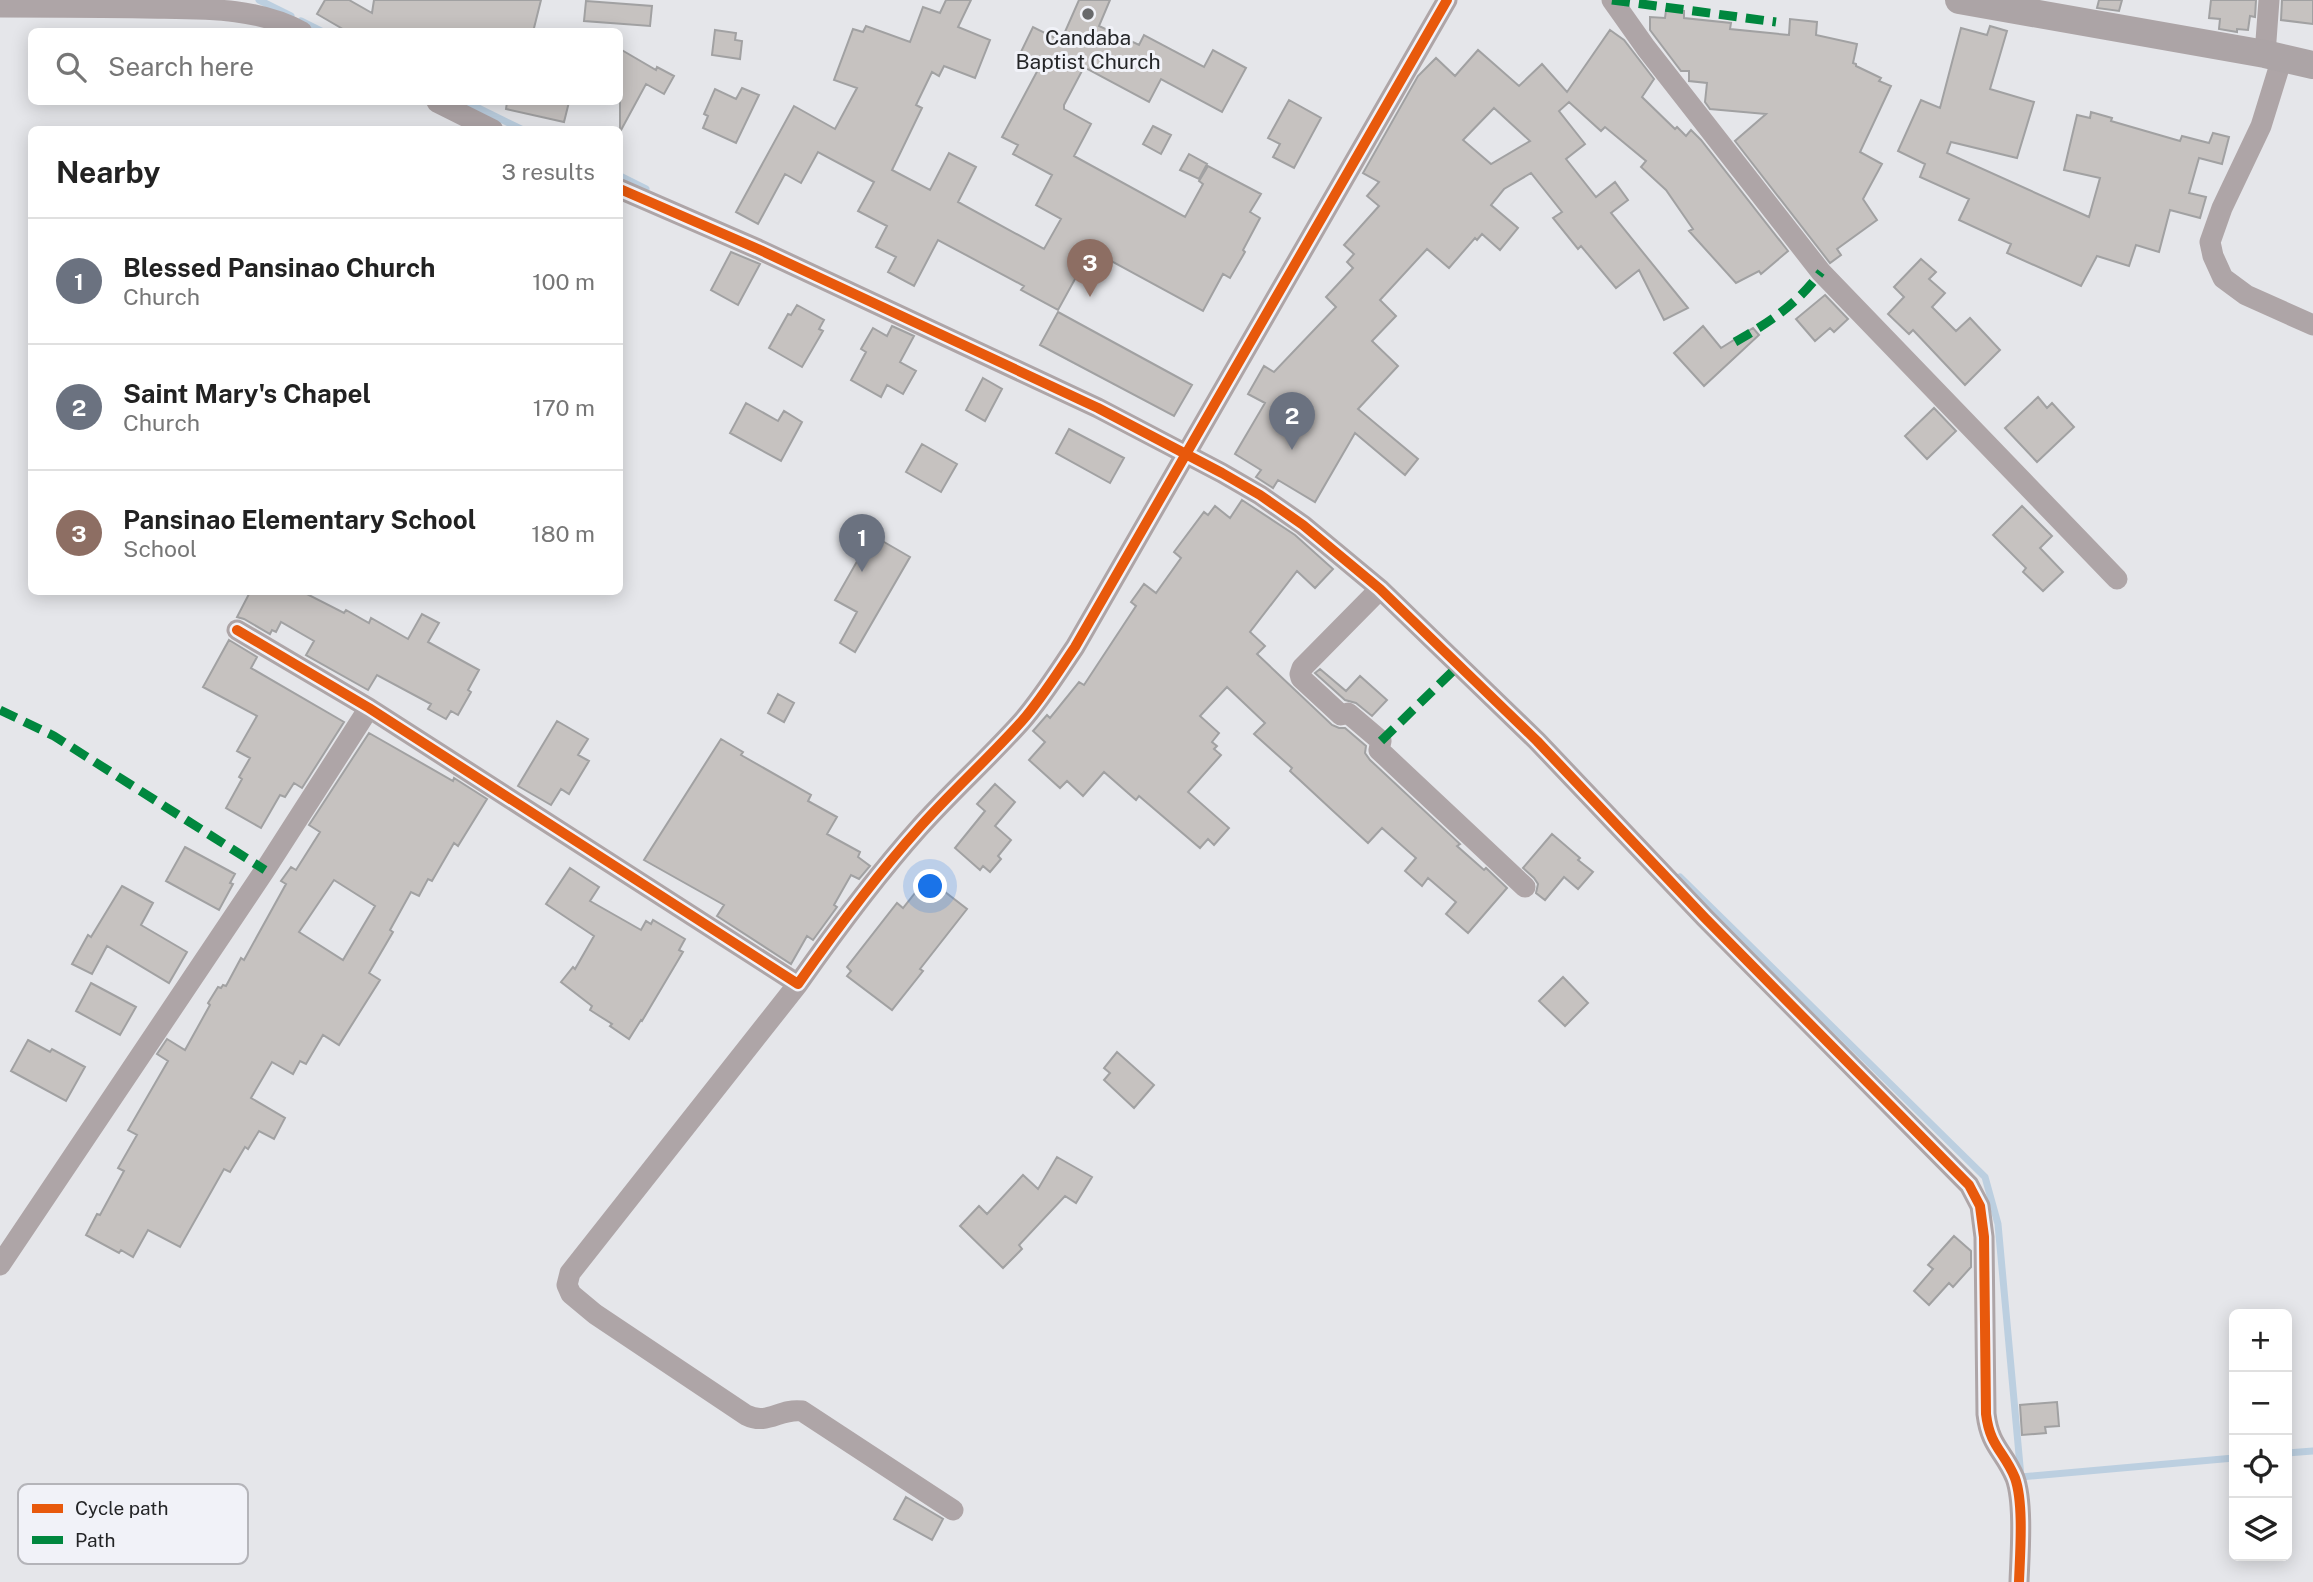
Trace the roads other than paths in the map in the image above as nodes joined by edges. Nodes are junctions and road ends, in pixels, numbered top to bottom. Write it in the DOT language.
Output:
graph roads {
  1 [pos="1447,0"];
  2 [pos="1612,0"];
  3 [pos="1959,0"];
  4 [pos="2269,0"];
  5 [pos="0,7"];
  6 [pos="292,28"];
  7 [pos="2274,56"];
  8 [pos="2313,65"];
  9 [pos="442,105"];
  10 [pos="485,126"];
  11 [pos="623,190"];
  12 [pos="2313,325"];
  13 [pos="1185,455"];
  14 [pos="2117,579"];
  15 [pos="1380,589"];
  16 [pos="237,630"];
  17 [pos="369,708"];
  18 [pos="1525,887"];
  19 [pos="798,984"];
  20 [pos="0,1265"];
  21 [pos="953,1510"];
  22 [pos="2019,1582"];
  1 -- 13 [label="street"];
  2 -- 14 [label="street"];
  3 -- 7 [label="main road"];
  4 -- 7 [label="street"];
  5 -- 6 [label="street"];
  7 -- 8 [label="main road"];
  7 -- 12 [label="street"];
  9 -- 10 [label="street"];
  11 -- 13 [label="street"];
  13 -- 15 [label="street"];
  13 -- 19 [label="street"];
  15 -- 18 [label="street"];
  15 -- 22 [label="street"];
  16 -- 17 [label="street"];
  17 -- 19 [label="street"];
  17 -- 20 [label="street"];
  19 -- 21 [label="street"];
}
